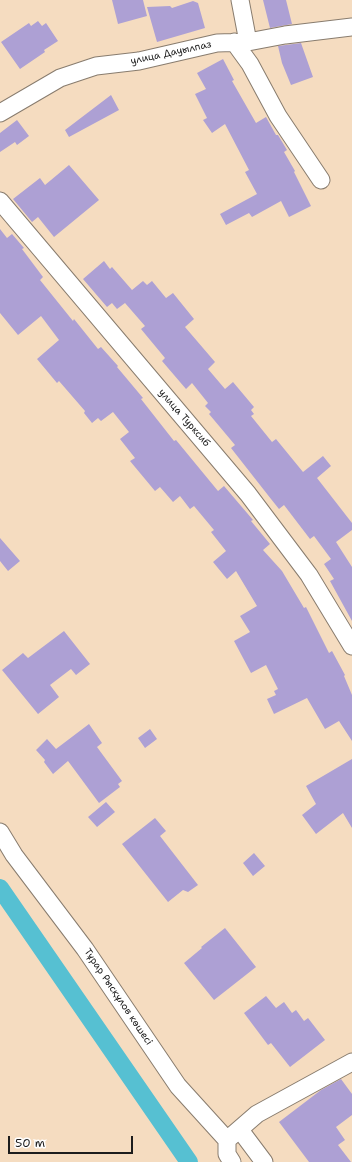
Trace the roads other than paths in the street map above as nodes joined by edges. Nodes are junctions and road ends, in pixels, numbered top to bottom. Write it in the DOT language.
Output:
graph roads {
  1 [pos="240,0"];
  2 [pos="352,28"];
  3 [pos="241,42"];
  4 [pos="0,113"];
  5 [pos="321,180"];
  6 [pos="0,201"];
  7 [pos="352,646"];
  8 [pos="0,832"];
  9 [pos="352,1062"];
  10 [pos="233,1135"];
  11 [pos="232,1162"];
  12 [pos="264,1162"];
  1 -- 3 [label="street"];
  2 -- 3 [label="street, улица Дауылпаз"];
  3 -- 4 [label="street, улица Дауылпаз"];
  3 -- 5 [label="street"];
  6 -- 7 [label="street, улица Турксиб"];
  8 -- 10 [label="street, Тұрар Рысқұлов көшесі"];
  9 -- 10 [label="street"];
  10 -- 11 [label="street"];
  10 -- 12 [label="street, Тұрар Рысқұлов көшесі"];
}
